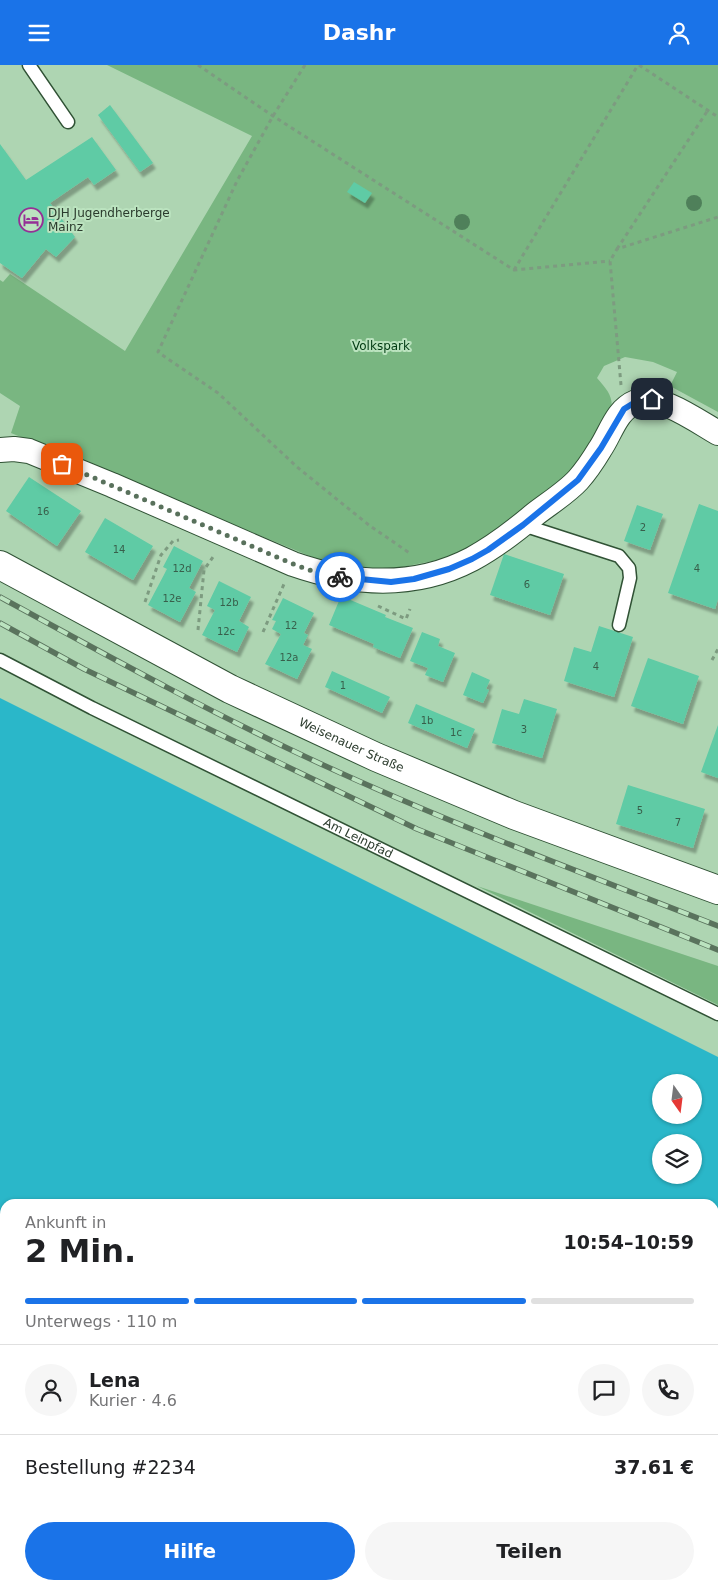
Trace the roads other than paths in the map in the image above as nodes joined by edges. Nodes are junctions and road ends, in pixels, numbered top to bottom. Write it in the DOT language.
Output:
graph roads {
  1 [pos="29,65"];
  2 [pos="68,122"];
  3 [pos="718,433"];
  4 [pos="0,450"];
  5 [pos="523,525"];
  6 [pos="0,565"];
  7 [pos="619,625"];
  8 [pos="0,660"];
  9 [pos="718,890"];
  10 [pos="718,1014"];
  1 -- 2 [label="lane"];
  3 -- 5 [label="street"];
  4 -- 5 [label="street"];
  5 -- 7 [label="lane"];
  6 -- 9 [label="main road, Weisenauer Straße"];
  8 -- 10 [label="lane, Am Leinpfad"];
}
